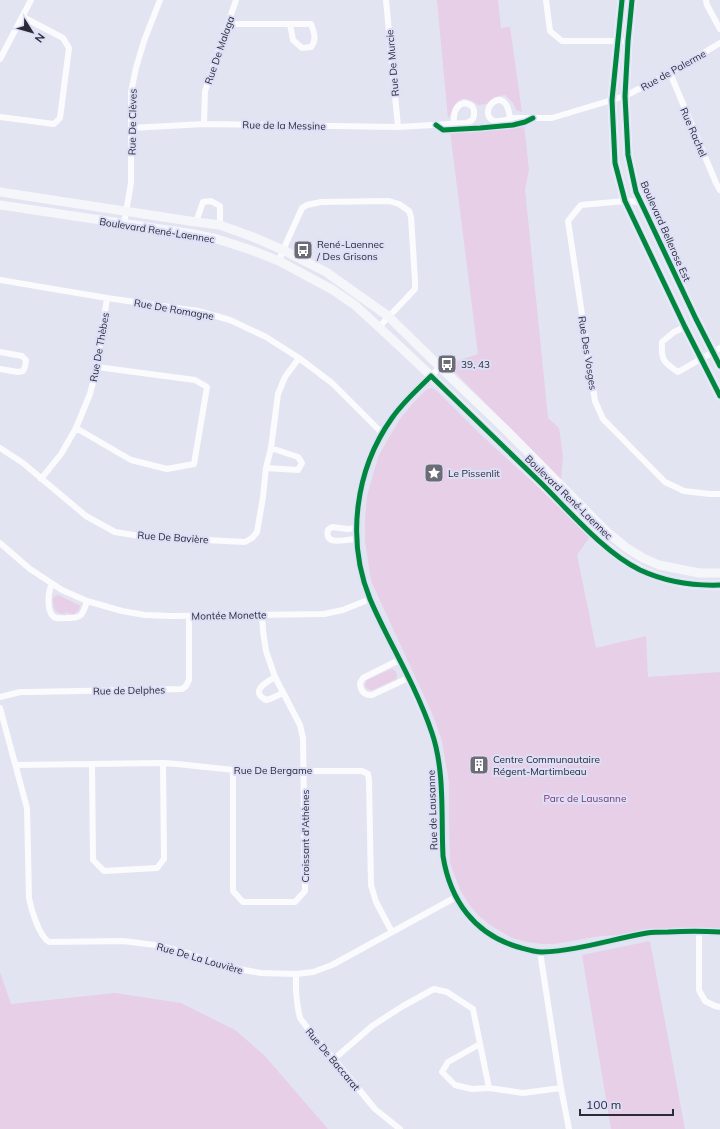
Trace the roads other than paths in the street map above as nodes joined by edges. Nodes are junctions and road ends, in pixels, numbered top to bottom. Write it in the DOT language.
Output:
graph roads {
  1 [pos="31,0"];
  2 [pos="160,0"];
  3 [pos="236,0"];
  4 [pos="386,0"];
  5 [pos="546,0"];
  6 [pos="622,0"];
  7 [pos="632,0"];
  8 [pos="706,0"];
  9 [pos="23,17"];
  10 [pos="228,24"];
  11 [pos="290,24"];
  12 [pos="720,29"];
  13 [pos="628,41"];
  14 [pos="618,42"];
  15 [pos="720,43"];
  16 [pos="0,59"];
  17 [pos="670,73"];
  18 [pos="624,96"];
  19 [pos="612,100"];
  20 [pos="0,117"];
  21 [pos="510,119"];
  22 [pos="204,124"];
  23 [pos="454,124"];
  24 [pos="398,127"];
  25 [pos="131,128"];
  26 [pos="720,190"];
  27 [pos="0,192"];
  28 [pos="625,201"];
  29 [pos="641,202"];
  30 [pos="0,204"];
  31 [pos="126,211"];
  32 [pos="196,222"];
  33 [pos="124,224"];
  34 [pos="220,225"];
  35 [pos="283,250"];
  36 [pos="279,260"];
  37 [pos="0,280"];
  38 [pos="107,298"];
  39 [pos="388,316"];
  40 [pos="379,327"];
  41 [pos="685,327"];
  42 [pos="717,350"];
  43 [pos="0,352"];
  44 [pos="299,358"];
  45 [pos="701,359"];
  46 [pos="720,366"];
  47 [pos="97,367"];
  48 [pos="440,367"];
  49 [pos="0,369"];
  50 [pos="431,376"];
  51 [pos="720,396"];
  52 [pos="76,428"];
  53 [pos="382,433"];
  54 [pos="0,448"];
  55 [pos="271,448"];
  56 [pos="266,468"];
  57 [pos="41,479"];
  58 [pos="720,494"];
  59 [pos="356,528"];
  60 [pos="356,539"];
  61 [pos="0,543"];
  62 [pos="720,573"];
  63 [pos="52,584"];
  64 [pos="720,585"];
  65 [pos="370,599"];
  66 [pos="88,601"];
  67 [pos="262,614"];
  68 [pos="189,616"];
  69 [pos="399,660"];
  70 [pos="275,677"];
  71 [pos="408,678"];
  72 [pos="283,693"];
  73 [pos="0,697"];
  74 [pos="0,708"];
  75 [pos="163,763"];
  76 [pos="92,764"];
  77 [pos="16,765"];
  78 [pos="304,770"];
  79 [pos="233,771"];
  80 [pos="456,897"];
  81 [pos="699,931"];
  82 [pos="392,932"];
  83 [pos="720,932"];
  84 [pos="540,952"];
  85 [pos="296,974"];
  86 [pos="720,1007"];
  87 [pos="480,1044"];
  88 [pos="334,1059"];
  89 [pos="489,1088"];
  90 [pos="561,1088"];
  91 [pos="400,1129"];
  92 [pos="569,1129"];
  1 -- 9 [label="street"];
  2 -- 25 [label="street, Rue De Clèves"];
  3 -- 10 [label="street, Rue De Malaga"];
  4 -- 24 [label="street, Rue De Murcie"];
  5 -- 14 [label="street"];
  6 -- 14 [label="street"];
  7 -- 13 [label="street, Boulevard Bellerose Est"];
  8 -- 12 [label="street"];
  9 -- 16 [label="street"];
  9 -- 20 [label="street"];
  10 -- 11 [label="street"];
  10 -- 22 [label="street, Rue De Malaga"];
  11 -- 11 [label="street"];
  13 -- 14 [label="street"];
  13 -- 18 [label="street, Boulevard Bellerose Est"];
  14 -- 19 [label="street"];
  15 -- 17 [label="street, Rue de Palerme"];
  17 -- 18 [label="street, Rue de Palerme"];
  17 -- 26 [label="street, Rue Rachel"];
  18 -- 19 [label="street, Rue de Palerme"];
  18 -- 29 [label="street, Boulevard Bellerose Est"];
  19 -- 21 [label="street, Rue de Palerme"];
  19 -- 28 [label="street"];
  22 -- 24 [label="street, Rue de la Messine"];
  22 -- 25 [label="street, Rue de la Messine"];
  23 -- 24 [label="street, Rue de la Messine"];
  25 -- 31 [label="street, Rue De Clèves"];
  27 -- 31 [label="street, Boulevard René-Laennec"];
  28 -- 29 [label="street, Rue Des Vosges"];
  28 -- 41 [label="street"];
  28 -- 58 [label="street, Rue Des Vosges"];
  29 -- 42 [label="street, Boulevard Bellerose Est"];
  30 -- 33 [label="street, Boulevard René-Laennec"];
  31 -- 32 [label="street, Boulevard René-Laennec"];
  31 -- 33 [label="street, Rue De Clèves"];
  32 -- 34 [label="street, Boulevard René-Laennec"];
  32 -- 34 [label="street, Boulevard René-Laennec"];
  33 -- 36 [label="street, Boulevard René-Laennec"];
  34 -- 35 [label="street, Boulevard René-Laennec"];
  35 -- 36 [label="street"];
  35 -- 39 [label="street, Boulevard René-Laennec"];
  35 -- 39 [label="street"];
  36 -- 40 [label="street, Boulevard René-Laennec"];
  37 -- 38 [label="street, Rue De Romagne"];
  38 -- 44 [label="street, Rue De Romagne"];
  38 -- 47 [label="street, Rue De Thèbes"];
  39 -- 40 [label="street"];
  39 -- 48 [label="street, Boulevard René-Laennec"];
  40 -- 50 [label="street, Boulevard René-Laennec"];
  41 -- 45 [label="street"];
  41 -- 45 [label="street"];
  42 -- 45 [label="street"];
  42 -- 46 [label="street, Boulevard Bellerose Est"];
  43 -- 49 [label="street"];
  44 -- 53 [label="street, Rue De Romagne"];
  44 -- 55 [label="street, Rue De Bavière"];
  45 -- 51 [label="street"];
  47 -- 52 [label="street, Rue De Thèbes"];
  47 -- 52 [label="street"];
  48 -- 50 [label="street, Rue de Lausanne"];
  48 -- 62 [label="street, Boulevard René-Laennec"];
  50 -- 53 [label="street, Rue de Lausanne"];
  50 -- 64 [label="street, Boulevard René-Laennec"];
  52 -- 57 [label="street, Rue De Thèbes"];
  53 -- 59 [label="street, Rue de Lausanne"];
  54 -- 57 [label="street, Rue De Bavière"];
  55 -- 56 [label="street, Rue De Bavière"];
  55 -- 56 [label="street"];
  56 -- 57 [label="street, Rue De Bavière"];
  59 -- 60 [label="street, Rue de Lausanne"];
  59 -- 60 [label="street"];
  60 -- 65 [label="street, Rue de Lausanne"];
  61 -- 63 [label="street, Montée Monette"];
  63 -- 66 [label="street, Montée Monette"];
  63 -- 66 [label="street"];
  65 -- 67 [label="street, Montée Monette"];
  65 -- 69 [label="street, Rue de Lausanne"];
  66 -- 68 [label="street, Montée Monette"];
  67 -- 68 [label="street, Montée Monette"];
  67 -- 70 [label="street, Croissant d'Athènes"];
  68 -- 73 [label="street, Rue de Delphes"];
  69 -- 71 [label="street, Rue de Lausanne"];
  69 -- 71 [label="street"];
  70 -- 72 [label="street, Croissant d'Athènes"];
  70 -- 72 [label="street"];
  71 -- 80 [label="street, Rue de Lausanne"];
  72 -- 78 [label="street, Croissant d'Athènes"];
  74 -- 77 [label="street, Rue De La Louvière"];
  75 -- 76 [label="street, Rue De Bergame"];
  75 -- 76 [label="street"];
  75 -- 79 [label="street, Rue De Bergame"];
  76 -- 77 [label="street, Rue De Bergame"];
  77 -- 85 [label="street, Rue De La Louvière"];
  78 -- 79 [label="street, Rue De Bergame"];
  78 -- 79 [label="street, Croissant d'Athènes"];
  78 -- 82 [label="street, Rue De Bergame"];
  80 -- 82 [label="street, Rue De La Louvière"];
  80 -- 84 [label="street, Rue de Lausanne"];
  81 -- 83 [label="street, Rue de Lausanne"];
  81 -- 84 [label="street, Rue de Lausanne"];
  81 -- 86 [label="street"];
  82 -- 85 [label="street, Rue De La Louvière"];
  84 -- 90 [label="street"];
  85 -- 88 [label="street, Rue De Baccarat"];
  87 -- 88 [label="street"];
  87 -- 89 [label="street"];
  87 -- 89 [label="street"];
  88 -- 91 [label="street, Rue De Baccarat"];
  89 -- 90 [label="street"];
  90 -- 92 [label="street"];
}
